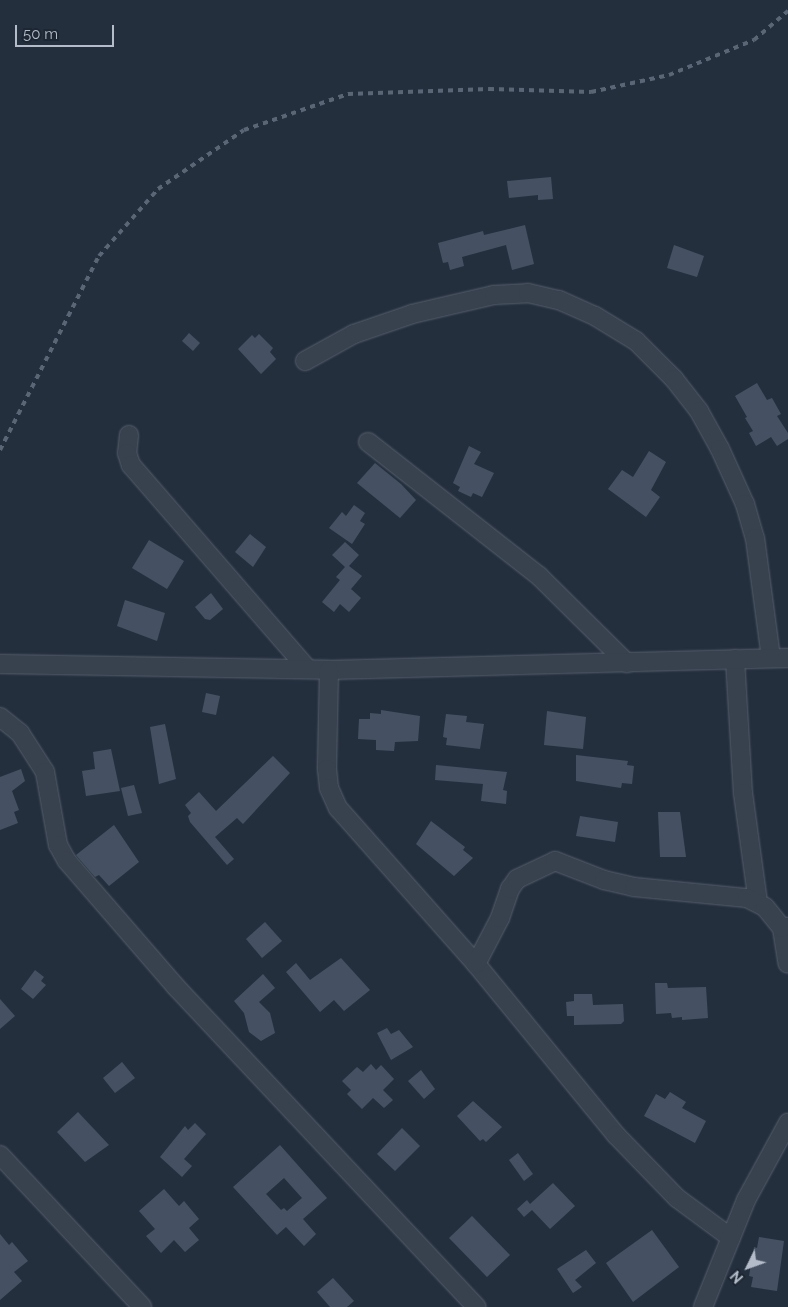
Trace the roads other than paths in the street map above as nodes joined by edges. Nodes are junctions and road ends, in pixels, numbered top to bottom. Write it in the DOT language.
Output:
graph roads {
  1 [pos="305,361"];
  2 [pos="130,435"];
  3 [pos="368,442"];
  4 [pos="779,658"];
  5 [pos="735,660"];
  6 [pos="627,663"];
  7 [pos="0,664"];
  8 [pos="308,669"];
  9 [pos="329,670"];
  10 [pos="0,717"];
  11 [pos="758,902"];
  12 [pos="785,927"];
  13 [pos="476,964"];
  14 [pos="788,964"];
  15 [pos="787,1127"];
  16 [pos="0,1155"];
  17 [pos="731,1238"];
  18 [pos="472,1305"];
  19 [pos="142,1307"];
  20 [pos="703,1307"];
  1 -- 4 [label="street"];
  2 -- 8 [label="street"];
  3 -- 6 [label="street"];
  4 -- 5 [label="street"];
  5 -- 6 [label="street"];
  5 -- 11 [label="street"];
  6 -- 9 [label="street"];
  7 -- 8 [label="street"];
  8 -- 9 [label="street"];
  9 -- 13 [label="street"];
  10 -- 18 [label="street"];
  11 -- 12 [label="street"];
  11 -- 13 [label="street"];
  12 -- 14 [label="street"];
  13 -- 17 [label="street"];
  15 -- 17 [label="street"];
  16 -- 19 [label="street"];
  17 -- 20 [label="street"];
}
